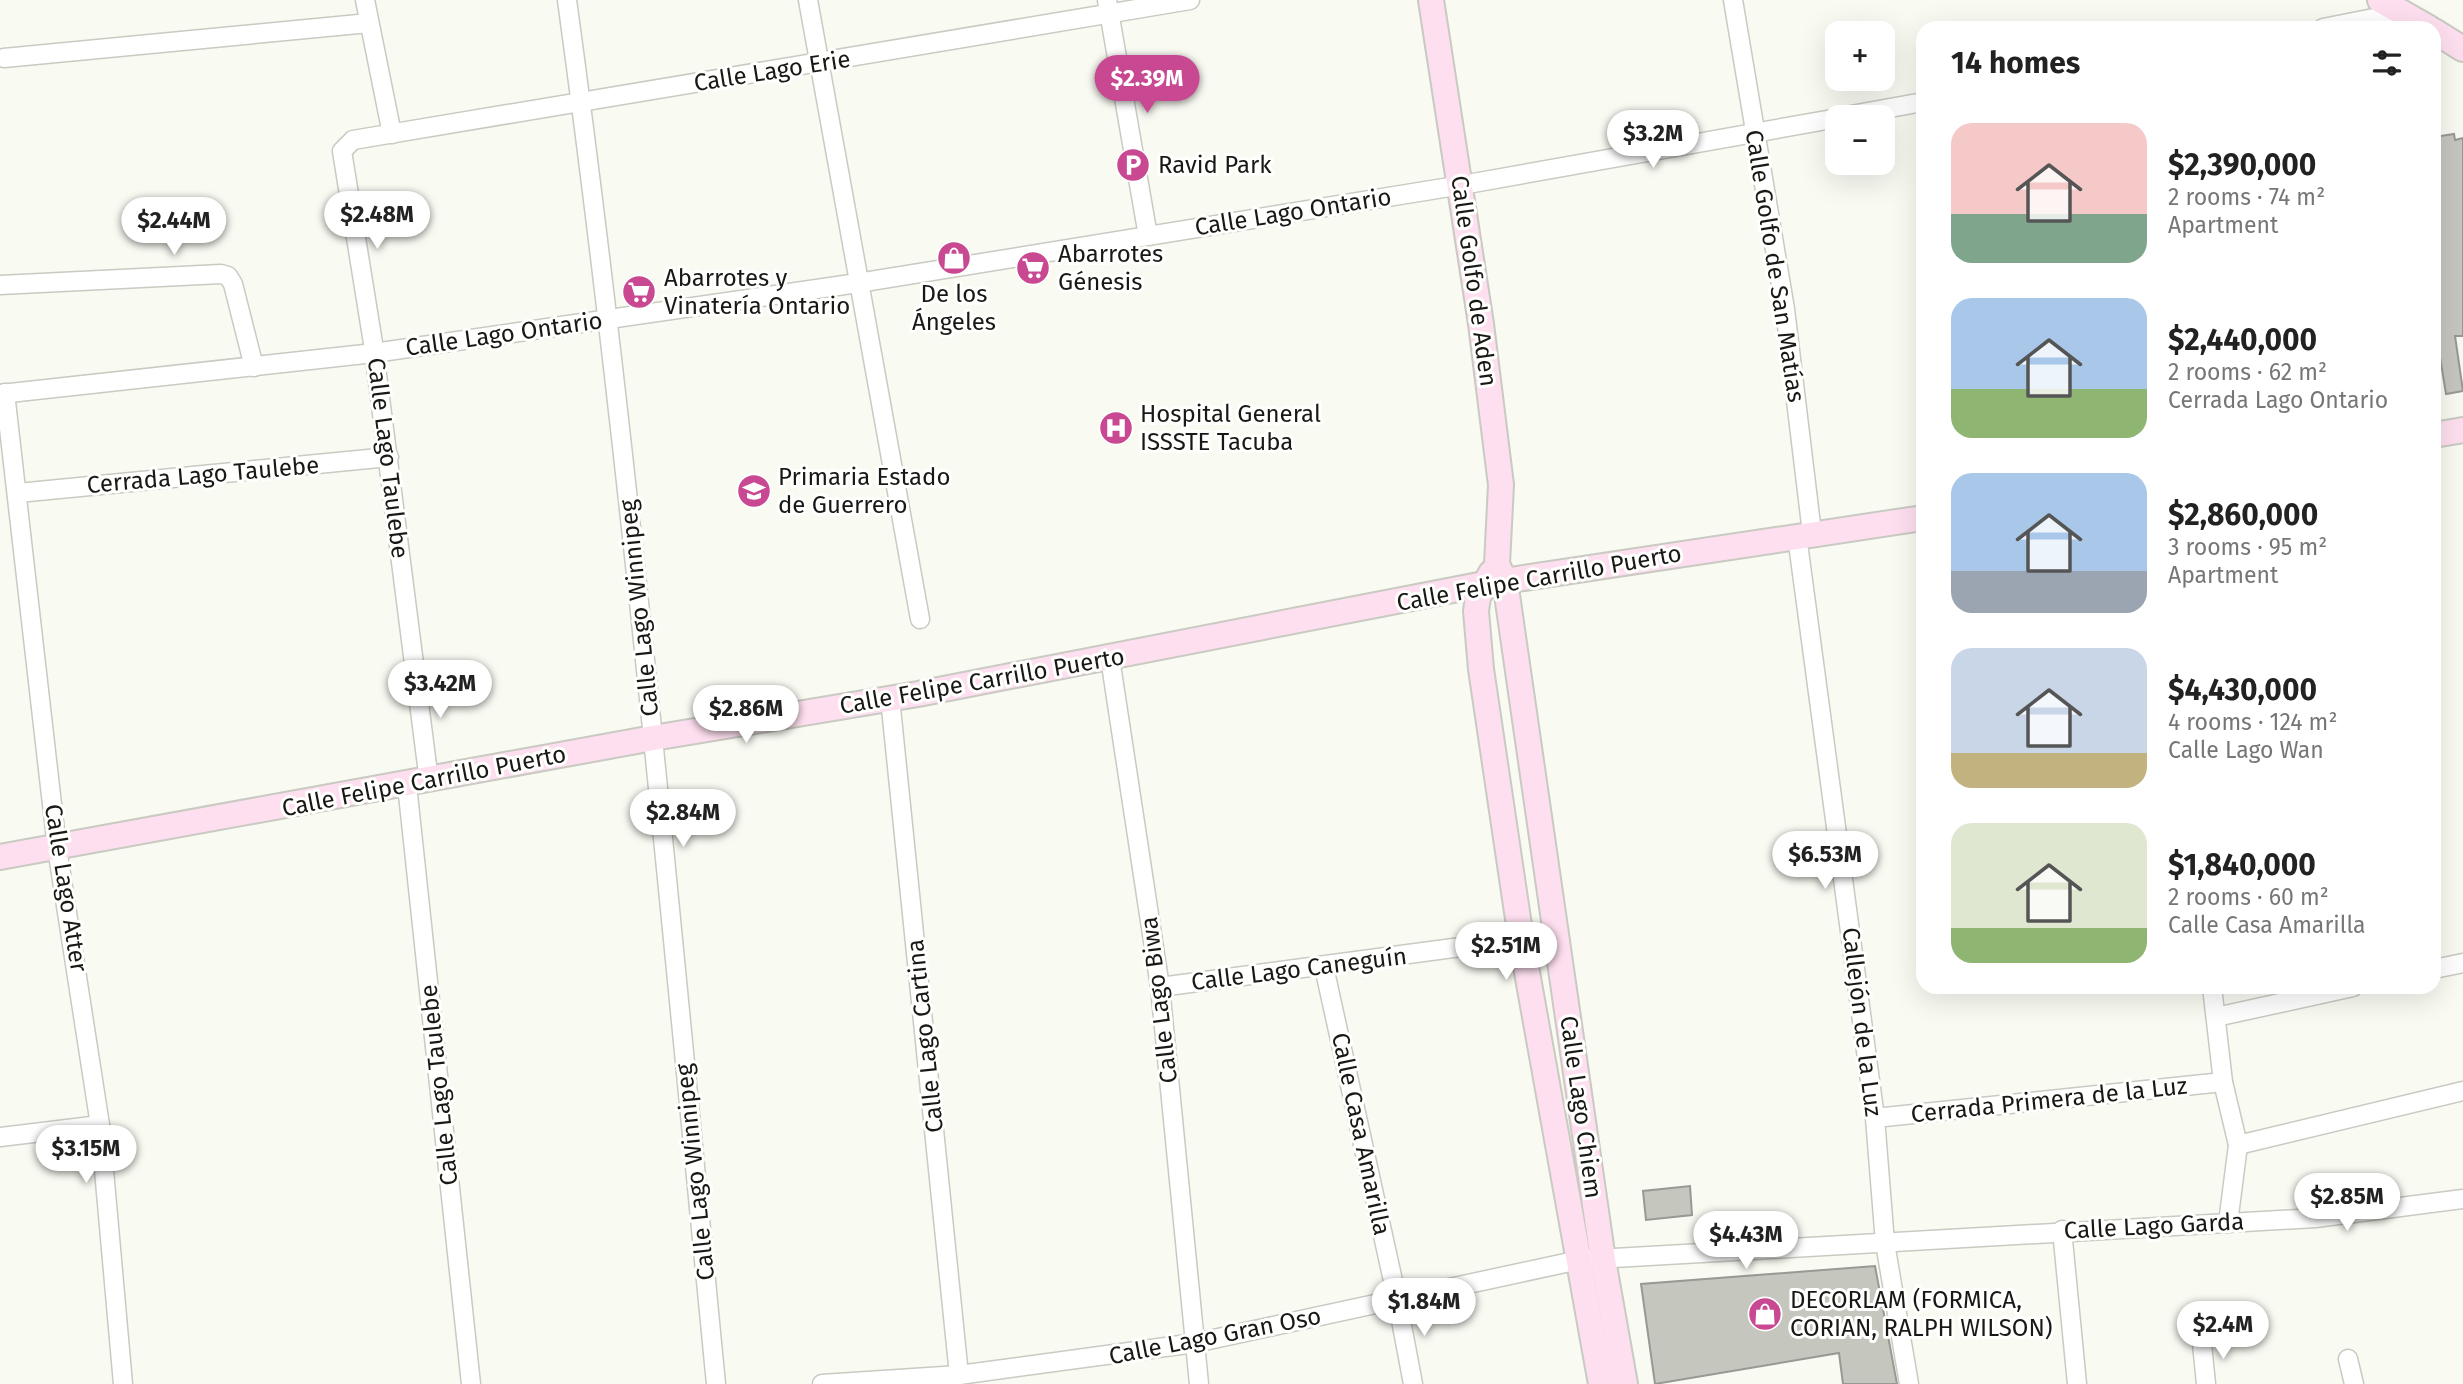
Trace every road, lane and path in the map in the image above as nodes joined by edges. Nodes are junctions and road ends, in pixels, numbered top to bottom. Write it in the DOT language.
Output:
graph roads {
  1 [pos="365,0"];
  2 [pos="568,0"];
  3 [pos="808,0"];
  4 [pos="1190,0"];
  5 [pos="1431,0"];
  6 [pos="1733,0"];
  7 [pos="2380,0"];
  8 [pos="1108,8"];
  9 [pos="2404,12"];
  10 [pos="2358,21"];
  11 [pos="2418,21"];
  12 [pos="369,23"];
  13 [pos="2441,35"];
  14 [pos="2463,49"];
  15 [pos="4,58"];
  16 [pos="819,63"];
  17 [pos="581,103"];
  18 [pos="1916,103"];
  19 [pos="1895,107"];
  20 [pos="1825,120"];
  21 [pos="1755,132"];
  22 [pos="392,134"];
  23 [pos="354,140"];
  24 [pos="1462,185"];
  25 [pos="1148,236"];
  26 [pos="858,283"];
  27 [pos="0,285"];
  28 [pos="607,319"];
  29 [pos="374,353"];
  30 [pos="254,367"];
  31 [pos="2,393"];
  32 [pos="2463,430"];
  33 [pos="2441,434"];
  34 [pos="389,457"];
  35 [pos="18,493"];
  36 [pos="1916,518"];
  37 [pos="1805,535"];
  38 [pos="1495,576"];
  39 [pos="920,619"];
  40 [pos="1110,658"];
  41 [pos="890,698"];
  42 [pos="653,738"];
  43 [pos="418,783"];
  44 [pos="57,848"];
  45 [pos="0,857"];
  46 [pos="1521,939"];
  47 [pos="2463,963"];
  48 [pos="1324,967"];
  49 [pos="2441,968"];
  50 [pos="1160,986"];
  51 [pos="2213,994"];
  52 [pos="2321,994"];
  53 [pos="2216,1017"];
  54 [pos="2223,1082"];
  55 [pos="2463,1091"];
  56 [pos="1875,1118"];
  57 [pos="100,1125"];
  58 [pos="0,1137"];
  59 [pos="2238,1145"];
  60 [pos="2460,1199"];
  61 [pos="2463,1217"];
  62 [pos="2228,1223"];
  63 [pos="2062,1230"];
  64 [pos="1885,1243"];
  65 [pos="1591,1260"];
  66 [pos="1397,1299"];
  67 [pos="1195,1343"];
  68 [pos="2202,1343"];
  69 [pos="2348,1359"];
  70 [pos="959,1375"];
  71 [pos="123,1384"];
  72 [pos="471,1384"];
  73 [pos="716,1384"];
  74 [pos="822,1384"];
  75 [pos="1199,1384"];
  76 [pos="1413,1384"];
  77 [pos="1601,1384"];
  78 [pos="1625,1384"];
  79 [pos="1909,1384"];
  80 [pos="2077,1384"];
  81 [pos="2206,1384"];
  82 [pos="2354,1384"];
  1 -- 12 [label="street"];
  2 -- 17 [label="street, Calle Lago Winnipeg"];
  3 -- 16 [label="street"];
  4 -- 8 [label="street, Calle Lago Erie"];
  5 -- 24 [label="street, Calle Golfo de Aden"];
  6 -- 21 [label="street, Calle Golfo de San Matías"];
  7 -- 9 [label="street"];
  8 -- 16 [label="street, Calle Lago Erie"];
  8 -- 25 [label="street"];
  9 -- 10 [label="street"];
  9 -- 11 [label="street"];
  12 -- 15 [label="street"];
  12 -- 22 [label="street"];
  13 -- 14 [label="street"];
  16 -- 17 [label="street, Calle Lago Erie"];
  16 -- 26 [label="street"];
  17 -- 22 [label="street, Calle Lago Erie"];
  17 -- 28 [label="street, Calle Lago Winnipeg"];
  18 -- 19 [label="street, Calle Lago Ontario"];
  20 -- 21 [label="street, Calle Lago Ontario"];
  21 -- 24 [label="street, Calle Lago Ontario"];
  21 -- 37 [label="street, Calle Golfo de San Matías"];
  22 -- 23 [label="street, Calle Lago Erie"];
  23 -- 29 [label="street, Calle Lago Taulebe"];
  24 -- 25 [label="street, Calle Lago Ontario"];
  24 -- 38 [label="street, Calle Golfo de Aden"];
  25 -- 26 [label="street, Calle Lago Ontario"];
  26 -- 28 [label="street, Calle Lago Ontario"];
  26 -- 39 [label="street"];
  27 -- 30 [label="street"];
  28 -- 29 [label="street, Calle Lago Ontario"];
  28 -- 42 [label="street, Calle Lago Winnipeg"];
  29 -- 30 [label="street, Calle Lago Ontario"];
  29 -- 34 [label="street, Calle Lago Taulebe"];
  30 -- 31 [label="street, Calle Lago Ontario"];
  31 -- 35 [label="street, Calle Lago Atter"];
  32 -- 33 [label="street"];
  34 -- 35 [label="street, Cerrada Lago Taulebe"];
  34 -- 43 [label="street, Calle Lago Taulebe"];
  35 -- 44 [label="street, Calle Lago Atter"];
  36 -- 37 [label="street, Calle Felipe Carrillo Puerto"];
  37 -- 38 [label="street, Calle Felipe Carrillo Puerto"];
  37 -- 56 [label="street, Callejón de la Luz"];
  38 -- 40 [label="street, Calle Felipe Carrillo Puerto"];
  38 -- 46 [label="street, Calle Lago Chiem"];
  38 -- 65 [label="street, Calle Lago Chiem"];
  40 -- 41 [label="street, Calle Felipe Carrillo Puerto"];
  40 -- 50 [label="street, Calle Lago Biwa"];
  41 -- 42 [label="street, Calle Felipe Carrillo Puerto"];
  41 -- 70 [label="street, Calle Lago Cartina"];
  42 -- 43 [label="street, Calle Felipe Carrillo Puerto"];
  42 -- 73 [label="street, Calle Lago Winnipeg"];
  43 -- 44 [label="street, Calle Felipe Carrillo Puerto"];
  43 -- 72 [label="street, Calle Lago Taulebe"];
  44 -- 45 [label="street, Calle Felipe Carrillo Puerto"];
  44 -- 57 [label="street, Calle Lago Atter"];
  46 -- 48 [label="street, Calle Lago Caneguín"];
  46 -- 65 [label="street, Calle Lago Chiem"];
  47 -- 49 [label="street"];
  48 -- 50 [label="street, Calle Lago Caneguín"];
  48 -- 66 [label="street, Calle Casa Amarilla"];
  50 -- 67 [label="street, Calle Lago Biwa"];
  51 -- 53 [label="street"];
  52 -- 53 [label="street"];
  53 -- 54 [label="street"];
  54 -- 56 [label="street, Cerrada Primera de la Luz"];
  54 -- 59 [label="street"];
  55 -- 59 [label="street"];
  56 -- 64 [label="street, Callejón de la Luz"];
  57 -- 58 [label="street"];
  57 -- 71 [label="street, Calle Lago Atter"];
  59 -- 62 [label="street"];
  60 -- 61 [label="street"];
  60 -- 62 [label="street, Calle Lago Garda"];
  62 -- 63 [label="street, Calle Lago Garda"];
  63 -- 64 [label="street, Calle Lago Garda"];
  63 -- 80 [label="street"];
  64 -- 65 [label="street, Calle Lago Garda"];
  64 -- 79 [label="street, Callejón de la Luz"];
  65 -- 66 [label="street, Calle Lago Gran Oso"];
  65 -- 77 [label="street, Calle Lago Chiem"];
  65 -- 78 [label="street, Calle Lago Chiem"];
  66 -- 67 [label="street, Calle Lago Gran Oso"];
  66 -- 76 [label="street, Calle Casa Amarilla"];
  67 -- 70 [label="street, Calle Lago Gran Oso"];
  67 -- 75 [label="street, Calle Lago Biwa"];
  68 -- 81 [label="street"];
  69 -- 82 [label="street"];
  70 -- 74 [label="street, Calle Lago Gran Oso"];
}
